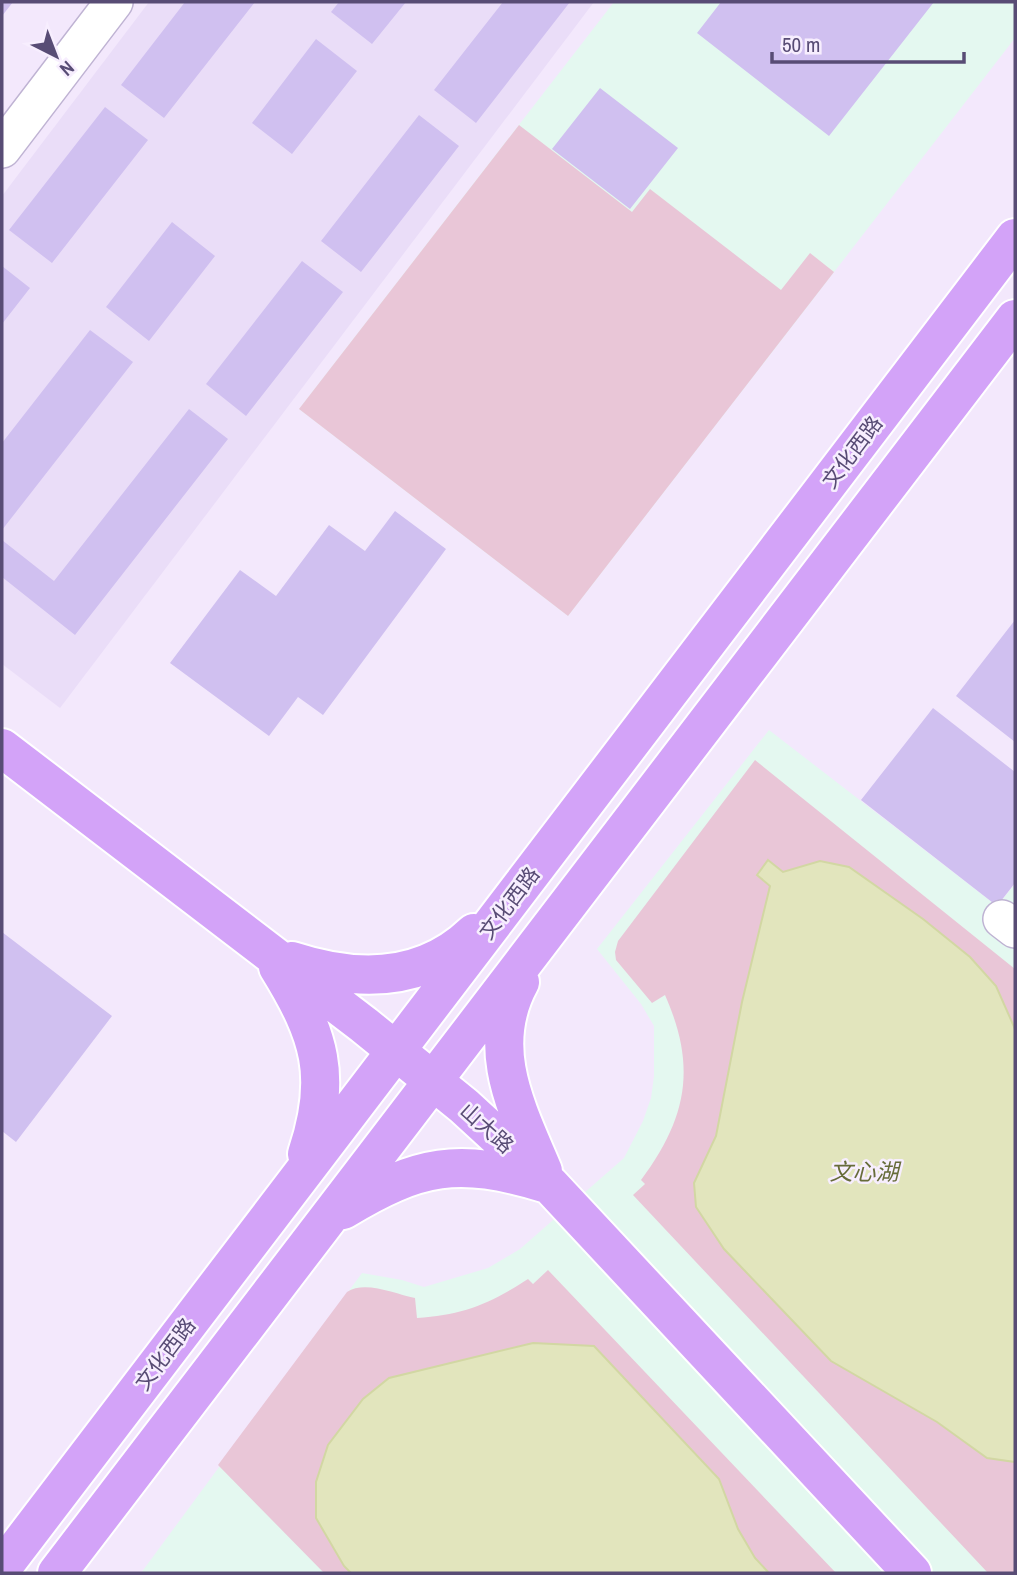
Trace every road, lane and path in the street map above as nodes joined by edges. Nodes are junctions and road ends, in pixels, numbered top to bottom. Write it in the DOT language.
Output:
graph roads {
  1 [pos="114,2"];
  2 [pos="2,149"];
  3 [pos="1015,238"];
  4 [pos="1015,319"];
  5 [pos="2,748"];
  6 [pos="523,884"];
  7 [pos="556,919"];
  8 [pos="270,953"];
  9 [pos="397,1050"];
  10 [pos="433,1080"];
  11 [pos="550,1185"];
  12 [pos="283,1199"];
  13 [pos="326,1220"];
  14 [pos="2,1568"];
  15 [pos="57,1573"];
  16 [pos="912,1573"];
  1 -- 2 [label="street"];
  3 -- 6 [label="main road, 文化西路"];
  4 -- 7 [label="main road"];
  5 -- 8 [label="main road, 山大路"];
  6 -- 8 [label="main road"];
  6 -- 9 [label="main road, 文化西路"];
  7 -- 10 [label="main road"];
  7 -- 11 [label="main road"];
  8 -- 9 [label="main road, 山大路"];
  8 -- 12 [label="main road"];
  9 -- 10 [label="main road, 山大路"];
  9 -- 12 [label="main road, 文化西路"];
  10 -- 11 [label="main road, 山大路"];
  10 -- 13 [label="main road"];
  11 -- 13 [label="main road"];
  11 -- 16 [label="main road, 山大路"];
  12 -- 14 [label="main road, 文化西路"];
  13 -- 15 [label="main road"];
}
